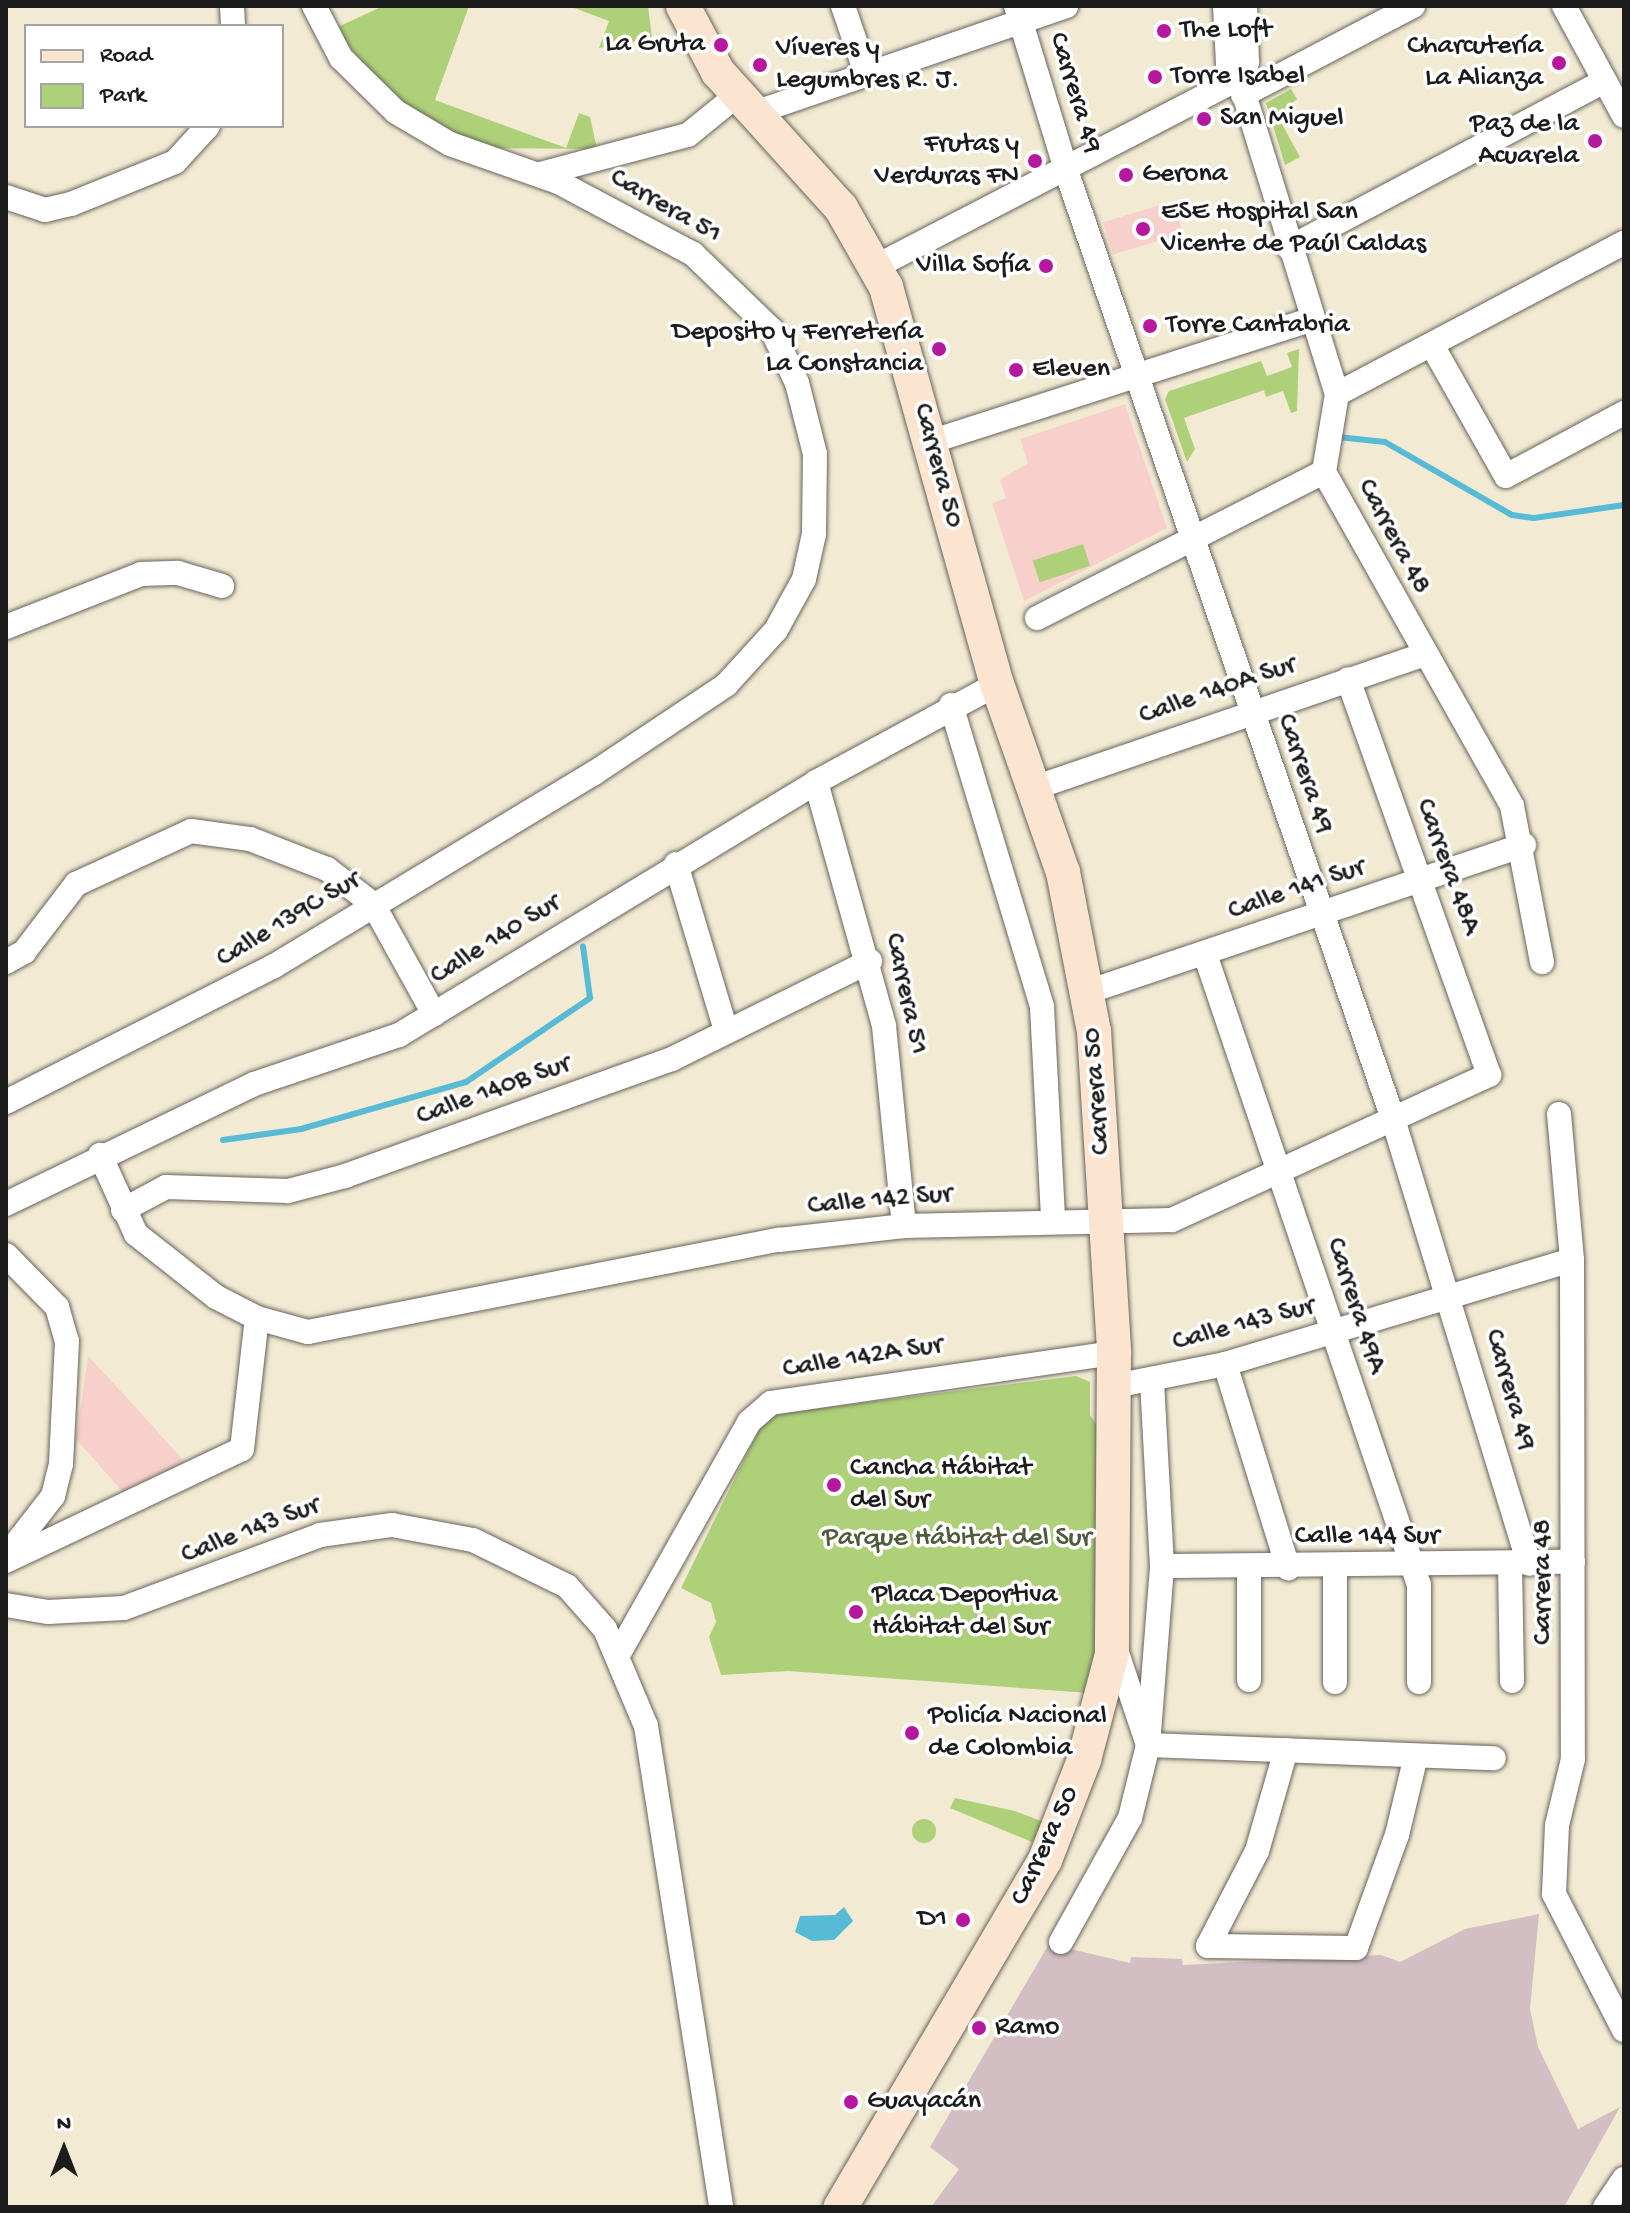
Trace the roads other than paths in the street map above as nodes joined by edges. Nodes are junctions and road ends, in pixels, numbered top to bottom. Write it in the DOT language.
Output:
graph roads {
  1 [pos="314,6"];
  2 [pos="683,6"];
  3 [pos="843,6"];
  4 [pos="1066,6"];
  5 [pos="1225,6"];
  6 [pos="1245,6"];
  7 [pos="1413,6"];
  8 [pos="1564,6"];
  9 [pos="1018,12"];
  10 [pos="866,73"];
  11 [pos="1605,81"];
  12 [pos="1241,87"];
  13 [pos="746,104"];
  14 [pos="1624,116"];
  15 [pos="206,128"];
  16 [pos="1064,166"];
  17 [pos="540,174"];
  18 [pos="6,197"];
  19 [pos="1624,243"];
  20 [pos="1289,248"];
  21 [pos="877,266"];
  22 [pos="1311,320"];
  23 [pos="1433,347"];
  24 [pos="1136,376"];
  25 [pos="1337,394"];
  26 [pos="1624,413"];
  27 [pos="933,441"];
  28 [pos="1324,472"];
  29 [pos="1191,535"];
  30 [pos="222,586"];
  31 [pos="1037,618"];
  32 [pos="6,627"];
  33 [pos="1423,655"];
  34 [pos="1348,679"];
  35 [pos="997,684"];
  36 [pos="951,705"];
  37 [pos="1250,711"];
  38 [pos="594,773"];
  39 [pos="816,782"];
  40 [pos="1034,788"];
  41 [pos="1524,845"];
  42 [pos="676,864"];
  43 [pos="1419,879"];
  44 [pos="373,904"];
  45 [pos="1320,913"];
  46 [pos="1205,954"];
  47 [pos="870,961"];
  48 [pos="6,962"];
  49 [pos="1542,962"];
  50 [pos="1090,991"];
  51 [pos="434,1014"];
  52 [pos="726,1031"];
  53 [pos="1489,1075"];
  54 [pos="6,1102"];
  55 [pos="1559,1114"];
  56 [pos="1393,1119"];
  57 [pos="100,1155"];
  58 [pos="1279,1171"];
  59 [pos="6,1204"];
  60 [pos="123,1210"];
  61 [pos="1053,1220"];
  62 [pos="1107,1221"];
  63 [pos="904,1226"];
  64 [pos="1572,1260"];
  65 [pos="7,1262"];
  66 [pos="1450,1295"];
  67 [pos="257,1318"];
  68 [pos="1331,1332"];
  69 [pos="1225,1364"];
  70 [pos="1114,1370"];
  71 [pos="1152,1381"];
  72 [pos="6,1558"];
  73 [pos="1573,1562"];
  74 [pos="1519,1564"];
  75 [pos="1162,1566"];
  76 [pos="1249,1567"];
  77 [pos="1288,1568"];
  78 [pos="1335,1568"];
  79 [pos="1412,1568"];
  80 [pos="6,1605"];
  81 [pos="1114,1642"];
  82 [pos="619,1653"];
  83 [pos="1249,1680"];
  84 [pos="1512,1681"];
  85 [pos="1335,1682"];
  86 [pos="1419,1682"];
  87 [pos="1148,1745"];
  88 [pos="1286,1750"];
  89 [pos="1416,1756"];
  90 [pos="1494,1758"];
  91 [pos="1061,1942"];
  92 [pos="1624,2030"];
  93 [pos="1624,2179"];
  94 [pos="721,2207"];
  95 [pos="841,2207"];
  96 [pos="1605,2207"];
  1 -- 17 [label="street, Carrera 51"];
  2 -- 13 [label="main road, Carrera 50"];
  3 -- 10 [label="street"];
  4 -- 9 [label="street"];
  5 -- 12 [label="street, Carrera 48"];
  6 -- 12 [label="street, Carrera 48"];
  7 -- 12 [label="street"];
  8 -- 11 [label="street"];
  9 -- 10 [label="street"];
  9 -- 16 [label="street, Carrera 49"];
  10 -- 13 [label="street"];
  11 -- 14 [label="street"];
  11 -- 20 [label="street"];
  12 -- 16 [label="street"];
  12 -- 20 [label="street, Carrera 48"];
  13 -- 17 [label="street"];
  13 -- 21 [label="main road, Carrera 50"];
  15 -- 18 [label="street"];
  16 -- 21 [label="street"];
  16 -- 24 [label="street, Carrera 49"];
  17 -- 38 [label="street, Carrera 51"];
  19 -- 23 [label="street"];
  20 -- 22 [label="street, Carrera 48"];
  21 -- 27 [label="main road, Carrera 50"];
  22 -- 24 [label="street"];
  22 -- 25 [label="street, Carrera 48"];
  23 -- 25 [label="street"];
  23 -- 26 [label="street"];
  24 -- 27 [label="street"];
  24 -- 29 [label="street, Carrera 49"];
  25 -- 28 [label="street, Carrera 48"];
  27 -- 35 [label="main road, Carrera 50"];
  28 -- 29 [label="street"];
  28 -- 33 [label="street, Carrera 48"];
  29 -- 31 [label="street"];
  29 -- 37 [label="street, Carrera 49"];
  30 -- 32 [label="street"];
  33 -- 34 [label="street, Calle 140A Sur"];
  33 -- 41 [label="street, Carrera 48"];
  34 -- 37 [label="street, Calle 140A Sur"];
  34 -- 43 [label="street, Carrera 48A"];
  35 -- 36 [label="street, Calle 140 Sur"];
  35 -- 40 [label="main road, Carrera 50"];
  36 -- 39 [label="street, Calle 140 Sur"];
  36 -- 61 [label="street, Carrera 50"];
  37 -- 40 [label="street, Calle 140A Sur"];
  37 -- 45 [label="street, Carrera 49"];
  38 -- 44 [label="street, Calle 139C Sur"];
  39 -- 42 [label="street, Calle 140 Sur"];
  39 -- 47 [label="street, Carrera 51"];
  40 -- 50 [label="main road, Carrera 50"];
  41 -- 43 [label="street, Calle 141 Sur"];
  41 -- 49 [label="street, Carrera 48"];
  42 -- 51 [label="street, Calle 140 Sur"];
  42 -- 52 [label="street"];
  43 -- 45 [label="street, Calle 141 Sur"];
  43 -- 53 [label="street, Carrera 48A"];
  44 -- 48 [label="street"];
  44 -- 51 [label="street"];
  44 -- 54 [label="street, Calle 139C Sur"];
  45 -- 46 [label="street, Calle 141 Sur"];
  45 -- 56 [label="street, Carrera 49"];
  46 -- 50 [label="street, Calle 141 Sur"];
  46 -- 58 [label="street, Carrera 49A"];
  47 -- 52 [label="street, Calle 140B Sur"];
  47 -- 63 [label="street, Carrera 51"];
  50 -- 62 [label="main road, Carrera 50"];
  51 -- 57 [label="street, Calle 140 Sur"];
  52 -- 60 [label="street, Calle 140B Sur"];
  53 -- 56 [label="street, Calle 142 Sur"];
  55 -- 64 [label="street, Carrera 48"];
  56 -- 58 [label="street, Calle 142 Sur"];
  56 -- 66 [label="street, Carrera 49"];
  57 -- 59 [label="street, Calle 140 Sur"];
  57 -- 60 [label="street, Calle 142 Sur"];
  58 -- 62 [label="street, Calle 142 Sur"];
  58 -- 68 [label="street, Carrera 49A"];
  60 -- 67 [label="street, Calle 142 Sur"];
  61 -- 62 [label="street, Calle 142 Sur"];
  61 -- 63 [label="street, Calle 142 Sur"];
  62 -- 70 [label="main road, Carrera 50"];
  63 -- 67 [label="street, Calle 142 Sur"];
  64 -- 66 [label="street, Calle 143 Sur"];
  64 -- 73 [label="street, Carrera 48"];
  65 -- 72 [label="street"];
  66 -- 68 [label="street, Calle 143 Sur"];
  66 -- 74 [label="street, Carrera 49"];
  67 -- 72 [label="street"];
  68 -- 69 [label="street, Calle 143 Sur"];
  68 -- 79 [label="street, Carrera 49A"];
  69 -- 71 [label="street, Calle 143 Sur"];
  69 -- 77 [label="street"];
  70 -- 71 [label="street, Calle 143 Sur"];
  70 -- 81 [label="main road, Carrera 50"];
  70 -- 82 [label="street, Calle 142A Sur"];
  71 -- 75 [label="street, Carrera 50"];
  73 -- 74 [label="street, Calle 144 Sur"];
  73 -- 92 [label="street, Carrera 48"];
  74 -- 79 [label="street, Calle 144 Sur"];
  74 -- 84 [label="street, Carrera 49"];
  75 -- 76 [label="street, Calle 144 Sur"];
  75 -- 87 [label="street, Carrera 50"];
  76 -- 77 [label="street, Calle 144 Sur"];
  76 -- 83 [label="street"];
  77 -- 78 [label="street, Calle 144 Sur"];
  78 -- 79 [label="street, Calle 144 Sur"];
  78 -- 85 [label="street"];
  79 -- 86 [label="street, Carrera 49A"];
  80 -- 82 [label="street, Calle 143 Sur"];
  81 -- 87 [label="street"];
  81 -- 95 [label="main road, Carrera 50"];
  82 -- 94 [label="street, Calle 143 Sur"];
  87 -- 88 [label="street"];
  87 -- 91 [label="street, Carrera 50"];
  88 -- 89 [label="street"];
  88 -- 89 [label="street"];
  89 -- 90 [label="street"];
  93 -- 96 [label="street"];
}
